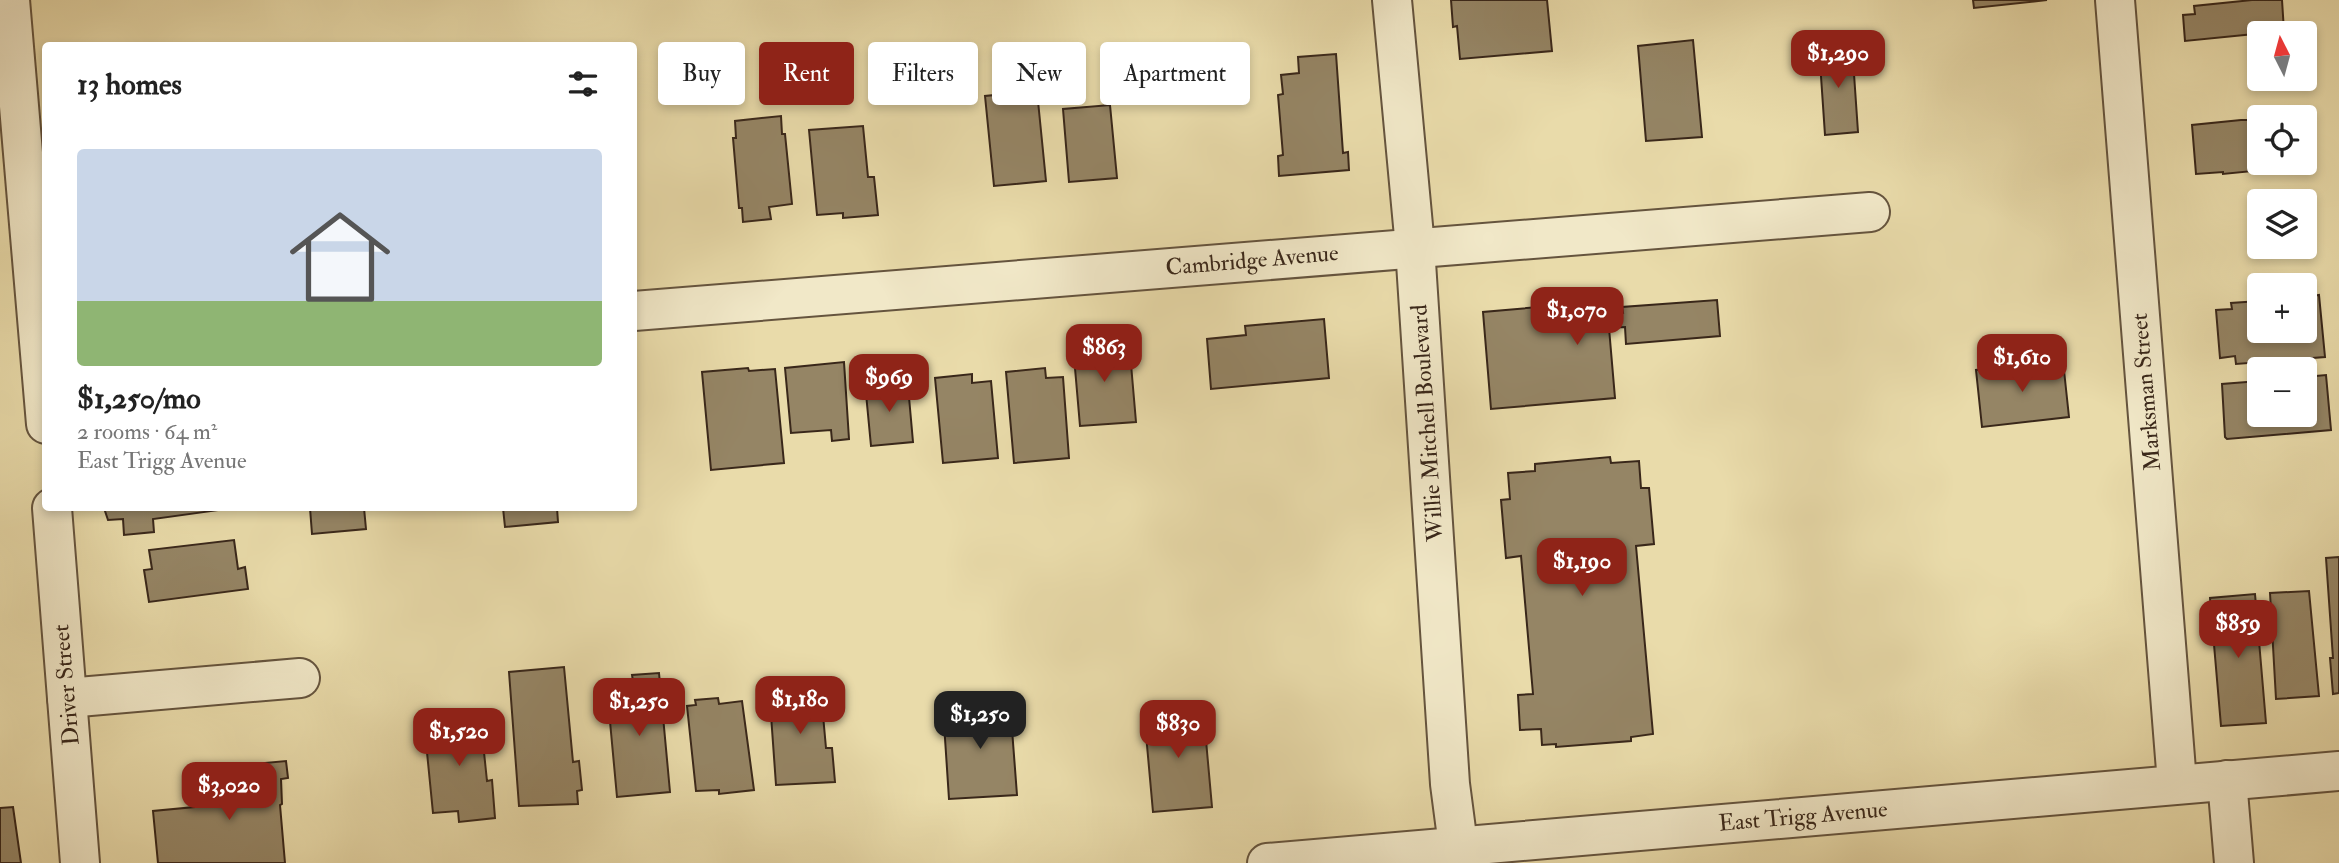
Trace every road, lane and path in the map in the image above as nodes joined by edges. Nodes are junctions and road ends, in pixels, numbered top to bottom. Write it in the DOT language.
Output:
graph roads {
  1 [pos="10,0"];
  2 [pos="1392,0"];
  3 [pos="2115,0"];
  4 [pos="1870,212"];
  5 [pos="1415,247"];
  6 [pos="637,311"];
  7 [pos="41,313"];
  8 [pos="42,335"];
  9 [pos="52,511"];
  10 [pos="300,678"];
  11 [pos="68,698"];
  12 [pos="2339,771"];
  13 [pos="2227,780"];
  14 [pos="2177,783"];
  15 [pos="1458,845"];
  16 [pos="1401,857"];
  17 [pos="80,863"];
  18 [pos="1267,863"];
  19 [pos="2234,863"];
  1 -- 7 [label="street"];
  2 -- 5 [label="street, Willie Mitchell Boulevard"];
  3 -- 14 [label="street, Marksman Street"];
  4 -- 5 [label="street, Cambridge Avenue"];
  5 -- 6 [label="street, Cambridge Avenue"];
  5 -- 15 [label="street, Willie Mitchell Boulevard"];
  7 -- 8 [label="street"];
  9 -- 11 [label="street, Driver Street"];
  10 -- 11 [label="street"];
  11 -- 17 [label="street, Driver Street"];
  12 -- 13 [label="street, East Trigg Avenue"];
  13 -- 14 [label="street, East Trigg Avenue"];
  13 -- 19 [label="street"];
  14 -- 15 [label="street, East Trigg Avenue"];
  15 -- 16 [label="street, East Trigg Avenue"];
  16 -- 18 [label="street, East Trigg Avenue"];
}
